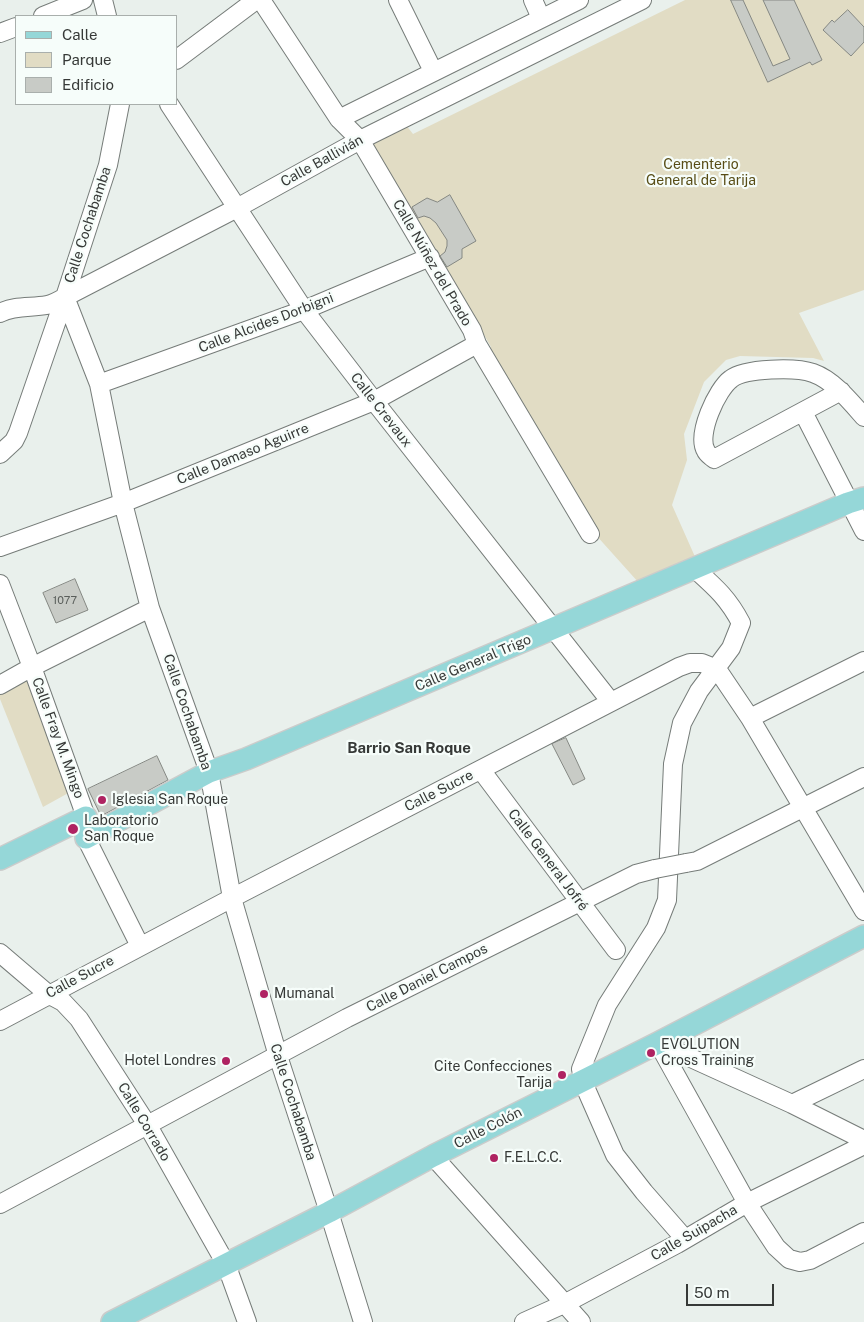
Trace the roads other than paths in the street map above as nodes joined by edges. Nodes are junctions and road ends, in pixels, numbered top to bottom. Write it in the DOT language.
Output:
graph roads {
  1 [pos="83,0"];
  2 [pos="103,0"];
  3 [pos="256,0"];
  4 [pos="261,0"];
  5 [pos="398,0"];
  6 [pos="533,0"];
  7 [pos="578,0"];
  8 [pos="642,0"];
  9 [pos="45,15"];
  10 [pos="107,15"];
  11 [pos="542,18"];
  12 [pos="15,27"];
  13 [pos="0,33"];
  14 [pos="178,58"];
  15 [pos="433,72"];
  16 [pos="120,105"];
  17 [pos="170,105"];
  18 [pos="339,119"];
  19 [pos="360,140"];
  20 [pos="237,208"];
  21 [pos="430,257"];
  22 [pos="65,297"];
  23 [pos="304,310"];
  24 [pos="0,313"];
  25 [pos="478,344"];
  26 [pos="99,384"];
  27 [pos="841,391"];
  28 [pos="374,401"];
  29 [pos="803,412"];
  30 [pos="864,417"];
  31 [pos="7,442"];
  32 [pos="0,454"];
  33 [pos="856,500"];
  34 [pos="123,503"];
  35 [pos="864,531"];
  36 [pos="590,534"];
  37 [pos="0,547"];
  38 [pos="695,569"];
  39 [pos="0,584"];
  40 [pos="150,608"];
  41 [pos="554,629"];
  42 [pos="864,661"];
  43 [pos="32,667"];
  44 [pos="717,669"];
  45 [pos="0,685"];
  46 [pos="611,702"];
  47 [pos="750,718"];
  48 [pos="481,770"];
  49 [pos="209,772"];
  50 [pos="864,777"];
  51 [pos="804,808"];
  52 [pos="86,827"];
  53 [pos="0,859"];
  54 [pos="232,898"];
  55 [pos="578,902"];
  56 [pos="864,911"];
  57 [pos="864,936"];
  58 [pos="140,946"];
  59 [pos="616,950"];
  60 [pos="0,953"];
  61 [pos="48,994"];
  62 [pos="0,1021"];
  63 [pos="658,1043"];
  64 [pos="278,1056"];
  65 [pos="864,1068"];
  66 [pos="583,1080"];
  67 [pos="792,1104"];
  68 [pos="148,1126"];
  69 [pos="864,1140"];
  70 [pos="864,1145"];
  71 [pos="433,1156"];
  72 [pos="747,1203"];
  73 [pos="0,1204"];
  74 [pos="329,1212"];
  75 [pos="864,1232"];
  76 [pos="685,1239"];
  77 [pos="226,1264"];
  78 [pos="564,1304"];
  79 [pos="112,1322"];
  80 [pos="247,1322"];
  81 [pos="363,1322"];
  82 [pos="524,1322"];
  83 [pos="581,1322"];
  1 -- 9 [label="street"];
  2 -- 10 [label="street"];
  3 -- 14 [label="street"];
  4 -- 18 [label="street, Calle Núñez del Prado"];
  5 -- 15 [label="street"];
  6 -- 11 [label="street"];
  7 -- 11 [label="street, Calle Ballivián"];
  8 -- 19 [label="street, Calle Ballivián"];
  11 -- 15 [label="street, Calle Ballivián"];
  12 -- 13 [label="street"];
  15 -- 18 [label="street, Calle Ballivián"];
  16 -- 22 [label="street, Calle Cochabamba"];
  17 -- 20 [label="street, Calle Crevaux"];
  18 -- 19 [label="street, Calle Núñez del Prado"];
  19 -- 20 [label="street, Calle Ballivián"];
  19 -- 21 [label="street, Calle Núñez del Prado"];
  20 -- 22 [label="street, Calle Ballivián"];
  20 -- 23 [label="street, Calle Crevaux"];
  21 -- 23 [label="street, Calle Alcides Dorbigni"];
  21 -- 25 [label="street, Calle Núñez del Prado"];
  22 -- 24 [label="street, Calle Ballivián"];
  22 -- 26 [label="street, Calle Cochabamba"];
  22 -- 31 [label="street"];
  23 -- 26 [label="street, Calle Alcides Dorbigni"];
  23 -- 28 [label="street, Calle Crevaux"];
  25 -- 28 [label="street, Calle Damaso Aguirre"];
  25 -- 36 [label="street, Calle Núñez del Prado"];
  26 -- 34 [label="street, Calle Cochabamba"];
  27 -- 29 [label="street"];
  27 -- 29 [label="street"];
  27 -- 30 [label="street"];
  28 -- 34 [label="street, Calle Damaso Aguirre"];
  28 -- 41 [label="street, Calle Crevaux"];
  29 -- 33 [label="street"];
  31 -- 32 [label="street"];
  33 -- 35 [label="street"];
  33 -- 38 [label="main road, Calle General Trigo"];
  34 -- 37 [label="street, Calle Damaso Aguirre"];
  34 -- 40 [label="street, Calle Cochabamba"];
  38 -- 41 [label="main road, Calle General Trigo"];
  38 -- 44 [label="street"];
  39 -- 43 [label="street, Calle Fray M. Mingo"];
  40 -- 43 [label="street"];
  40 -- 49 [label="street, Calle Cochabamba"];
  41 -- 46 [label="street, Calle Crevaux"];
  41 -- 49 [label="main road, Calle General Trigo"];
  42 -- 47 [label="street"];
  43 -- 45 [label="street"];
  43 -- 52 [label="street, Calle Fray M. Mingo"];
  44 -- 46 [label="street, Calle Sucre"];
  44 -- 47 [label="street"];
  44 -- 66 [label="street"];
  46 -- 48 [label="street, Calle Sucre"];
  47 -- 51 [label="street"];
  48 -- 54 [label="street, Calle Sucre"];
  48 -- 55 [label="street, Calle General Jofré"];
  49 -- 52 [label="main road, Calle General Trigo"];
  49 -- 54 [label="street, Calle Cochabamba"];
  50 -- 51 [label="street, Calle Daniel Campos"];
  51 -- 55 [label="street, Calle Daniel Campos, bridge"];
  51 -- 56 [label="street"];
  52 -- 53 [label="main road, Calle General Trigo"];
  52 -- 58 [label="street, Calle Fray M. Mingo"];
  54 -- 58 [label="street, Calle Sucre"];
  54 -- 64 [label="street, Calle Cochabamba"];
  55 -- 59 [label="street, Calle General Jofré"];
  55 -- 64 [label="street, Calle Daniel Campos"];
  57 -- 63 [label="main road, Calle Colón"];
  58 -- 61 [label="street, Calle Sucre"];
  60 -- 61 [label="street, Calle Corrado"];
  61 -- 62 [label="street, Calle Sucre"];
  61 -- 68 [label="street, Calle Corrado"];
  63 -- 66 [label="main road, Calle Colón"];
  63 -- 67 [label="street"];
  63 -- 72 [label="street"];
  64 -- 68 [label="street, Calle Daniel Campos"];
  64 -- 74 [label="street, Calle Cochabamba"];
  65 -- 67 [label="street"];
  66 -- 71 [label="main road, Calle Colón"];
  66 -- 76 [label="street"];
  67 -- 69 [label="street"];
  68 -- 73 [label="street, Calle Daniel Campos"];
  68 -- 77 [label="street, Calle Corrado"];
  70 -- 72 [label="street, Calle Suipacha"];
  71 -- 74 [label="main road, Calle Colón"];
  71 -- 78 [label="street"];
  72 -- 75 [label="street"];
  72 -- 76 [label="street, Calle Suipacha"];
  74 -- 77 [label="main road, Calle Colón"];
  74 -- 81 [label="street, Calle Cochabamba"];
  76 -- 78 [label="street, Calle Suipacha"];
  77 -- 79 [label="main road, Calle Colón"];
  77 -- 80 [label="street, Calle Corrado"];
  78 -- 82 [label="street, Calle Suipacha"];
  78 -- 83 [label="street"];
}
